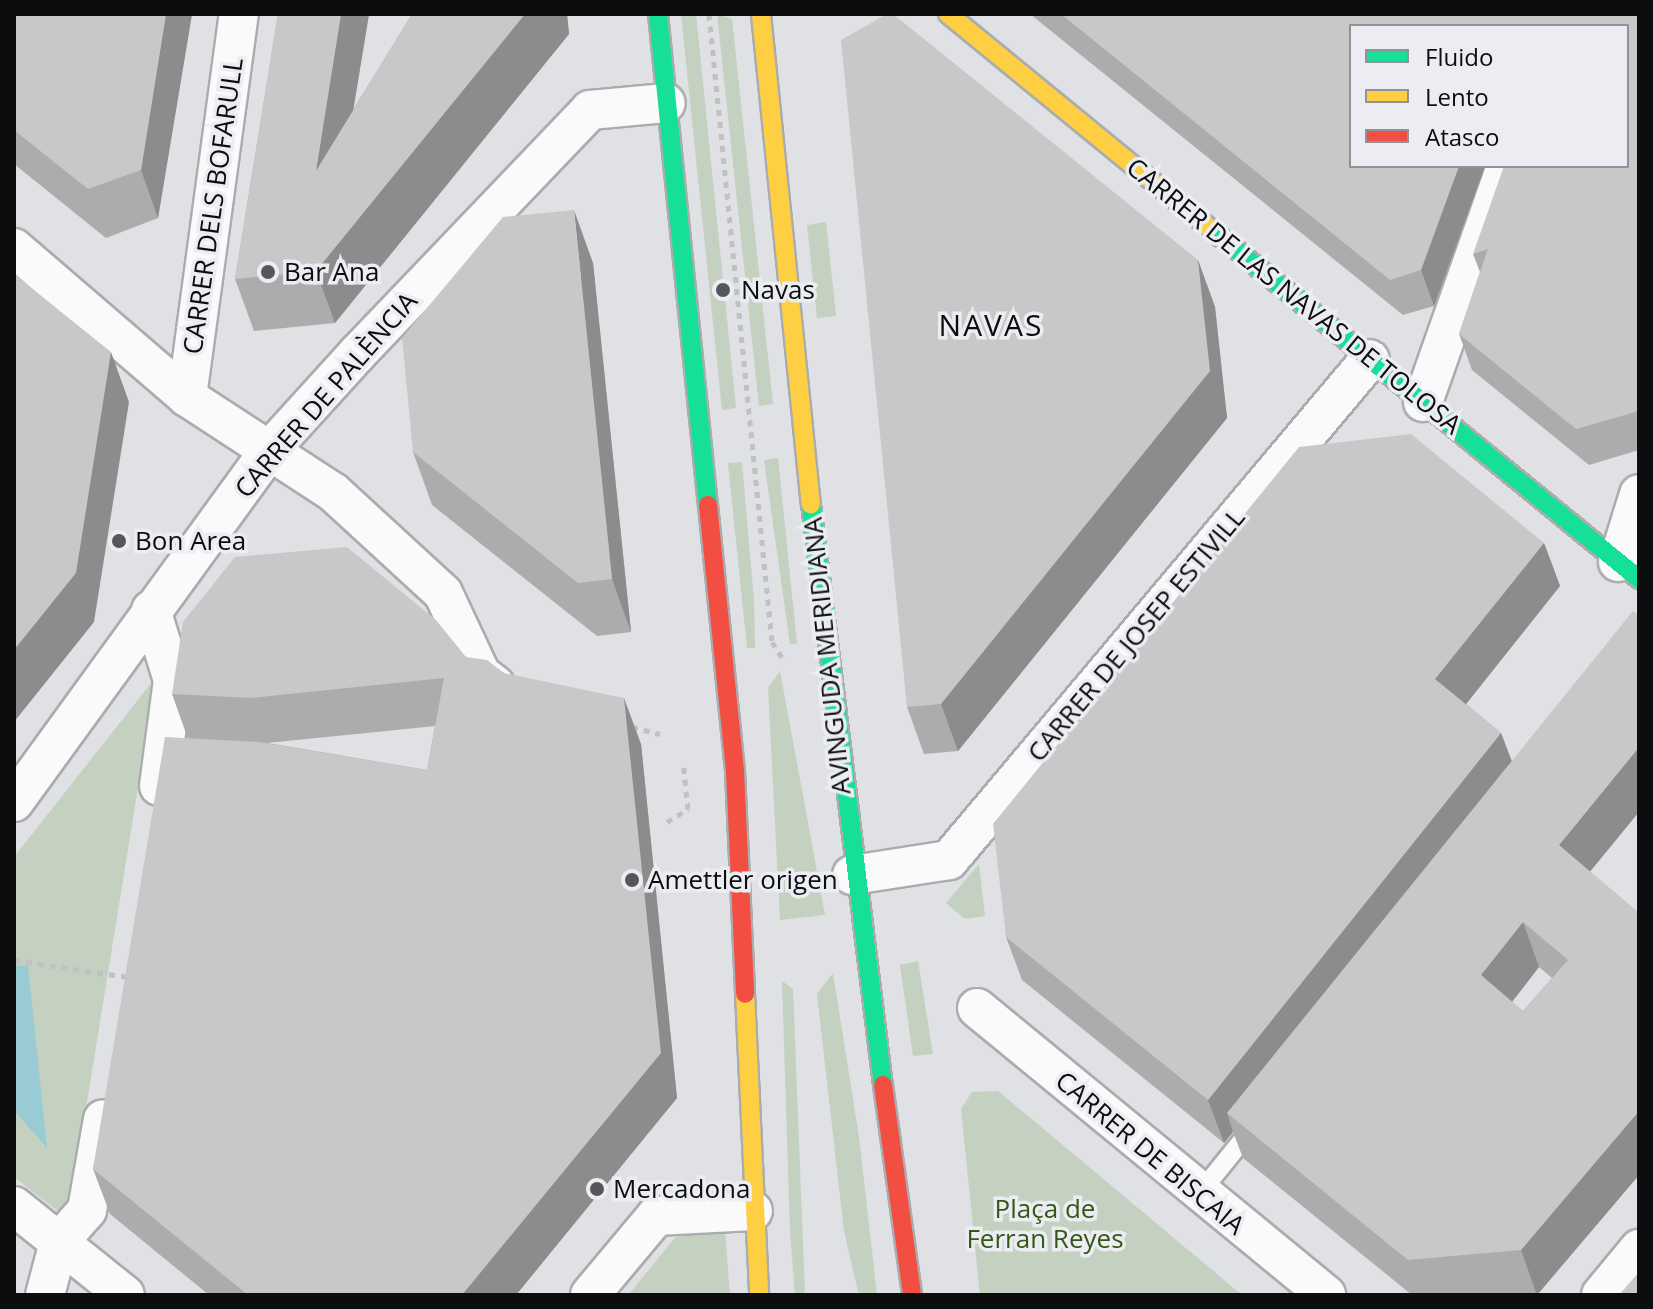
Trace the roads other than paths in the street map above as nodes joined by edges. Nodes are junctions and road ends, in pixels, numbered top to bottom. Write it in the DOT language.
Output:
graph roads {
  1 [pos="239,14"];
  2 [pos="658,14"];
  3 [pos="761,14"];
  4 [pos="966,20"];
  5 [pos="666,103"];
  6 [pos="1505,168"];
  7 [pos="14,248"];
  8 [pos="1370,359"];
  9 [pos="187,397"];
  10 [pos="1423,402"];
  11 [pos="268,452"];
  12 [pos="1639,494"];
  13 [pos="1628,570"];
  14 [pos="151,610"];
  15 [pos="495,685"];
  16 [pos="14,802"];
  17 [pos="153,822"];
  18 [pos="867,874"];
  19 [pos="977,1008"];
  20 [pos="110,1081"];
  21 [pos="1266,1110"];
  22 [pos="1198,1195"];
  23 [pos="14,1206"];
  24 [pos="753,1211"];
  25 [pos="59,1242"];
  26 [pos="1639,1249"];
  27 [pos="45,1295"];
  28 [pos="125,1295"];
  29 [pos="590,1295"];
  30 [pos="759,1295"];
  31 [pos="912,1295"];
  32 [pos="1326,1295"];
  33 [pos="1601,1295"];
  1 -- 9 [label="street, CARRER DELS BOFARULL"];
  2 -- 5 [label="main road"];
  3 -- 18 [label="main road, AVINGUDA MERIDIANA"];
  4 -- 8 [label="main road, CARRER DE LAS NAVAS DE TOLOSA"];
  5 -- 11 [label="street, CARRER DE PALÈNCIA"];
  5 -- 24 [label="main road"];
  6 -- 10 [label="street"];
  7 -- 9 [label="street"];
  8 -- 10 [label="main road, CARRER DE LAS NAVAS DE TOLOSA"];
  8 -- 18 [label="street, CARRER DE JOSEP ESTIVILL"];
  9 -- 11 [label="street"];
  10 -- 13 [label="main road, CARRER DE LAS NAVAS DE TOLOSA"];
  11 -- 14 [label="street, CARRER DE PALÈNCIA"];
  11 -- 15 [label="street"];
  12 -- 13 [label="street"];
  14 -- 16 [label="street, CARRER DE PALÈNCIA"];
  14 -- 17 [label="street"];
  18 -- 31 [label="main road, AVINGUDA MERIDIANA"];
  19 -- 22 [label="street, CARRER DE BISCAIA"];
  20 -- 25 [label="street"];
  21 -- 22 [label="lane"];
  22 -- 32 [label="street, CARRER DE BISCAIA"];
  23 -- 25 [label="street"];
  24 -- 29 [label="street"];
  24 -- 30 [label="main road"];
  25 -- 27 [label="street"];
  25 -- 28 [label="street"];
  26 -- 33 [label="street"];
}
